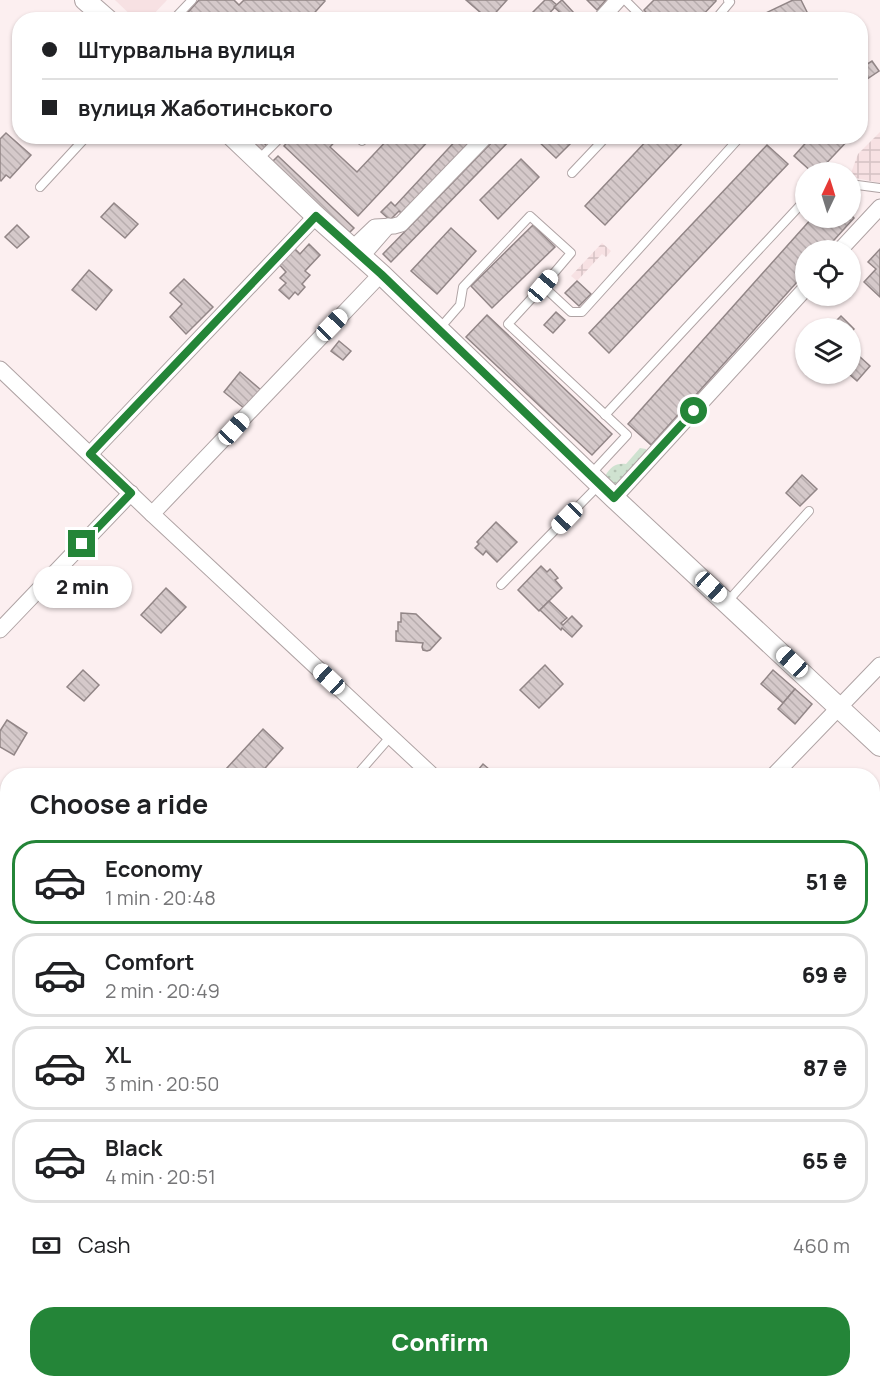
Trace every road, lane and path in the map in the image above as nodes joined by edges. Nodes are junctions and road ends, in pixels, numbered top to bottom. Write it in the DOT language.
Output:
graph roads {
  1 [pos="86,0"];
  2 [pos="192,0"];
  3 [pos="618,0"];
  4 [pos="625,0"];
  5 [pos="728,0"];
  6 [pos="99,12"];
  7 [pos="181,12"];
  8 [pos="607,12"];
  9 [pos="637,12"];
  10 [pos="722,12"];
  11 [pos="80,144"];
  12 [pos="240,144"];
  13 [pos="274,144"];
  14 [pos="478,144"];
  15 [pos="600,144"];
  16 [pos="734,144"];
  17 [pos="257,161"];
  18 [pos="572,173"];
  19 [pos="861,185"];
  20 [pos="40,187"];
  21 [pos="880,188"];
  22 [pos="880,207"];
  23 [pos="795,212"];
  24 [pos="316,216"];
  25 [pos="849,240"];
  26 [pos="357,253"];
  27 [pos="381,274"];
  28 [pos="543,286"];
  29 [pos="795,300"];
  30 [pos="439,329"];
  31 [pos="0,369"];
  32 [pos="605,415"];
  33 [pos="90,454"];
  34 [pos="595,479"];
  35 [pos="131,493"];
  36 [pos="614,498"];
  37 [pos="810,511"];
  38 [pos="152,514"];
  39 [pos="501,585"];
  40 [pos="727,602"];
  41 [pos="0,630"];
  42 [pos="880,665"];
  43 [pos="840,707"];
  44 [pos="391,736"];
  45 [pos="880,746"];
  46 [pos="363,768"];
  47 [pos="425,768"];
  48 [pos="781,768"];
  1 -- 6 [label="street"];
  2 -- 7 [label="lane"];
  3 -- 8 [label="street"];
  4 -- 9 [label="lane"];
  5 -- 10 [label="lane"];
  11 -- 20 [label="lane"];
  12 -- 17 [label="street"];
  13 -- 17 [label="lane"];
  14 -- 26 [label="street"];
  15 -- 18 [label="lane"];
  16 -- 28 [label="lane"];
  17 -- 24 [label="street"];
  19 -- 21 [label="lane"];
  22 -- 25 [label="street"];
  23 -- 32 [label="lane"];
  24 -- 26 [label="street"];
  24 -- 33 [label="street"];
  26 -- 27 [label="street"];
  27 -- 30 [label="street"];
  27 -- 38 [label="street"];
  28 -- 30 [label="lane"];
  28 -- 32 [label="lane"];
  29 -- 36 [label="street"];
  30 -- 34 [label="street"];
  31 -- 33 [label="street"];
  32 -- 34 [label="lane"];
  33 -- 35 [label="street"];
  34 -- 36 [label="street"];
  34 -- 39 [label="lane"];
  35 -- 38 [label="street"];
  35 -- 41 [label="street"];
  36 -- 40 [label="street"];
  37 -- 40 [label="lane"];
  38 -- 44 [label="street"];
  40 -- 43 [label="street"];
  42 -- 43 [label="street"];
  43 -- 45 [label="street"];
  43 -- 48 [label="street"];
  44 -- 46 [label="lane"];
  44 -- 47 [label="street"];
}
